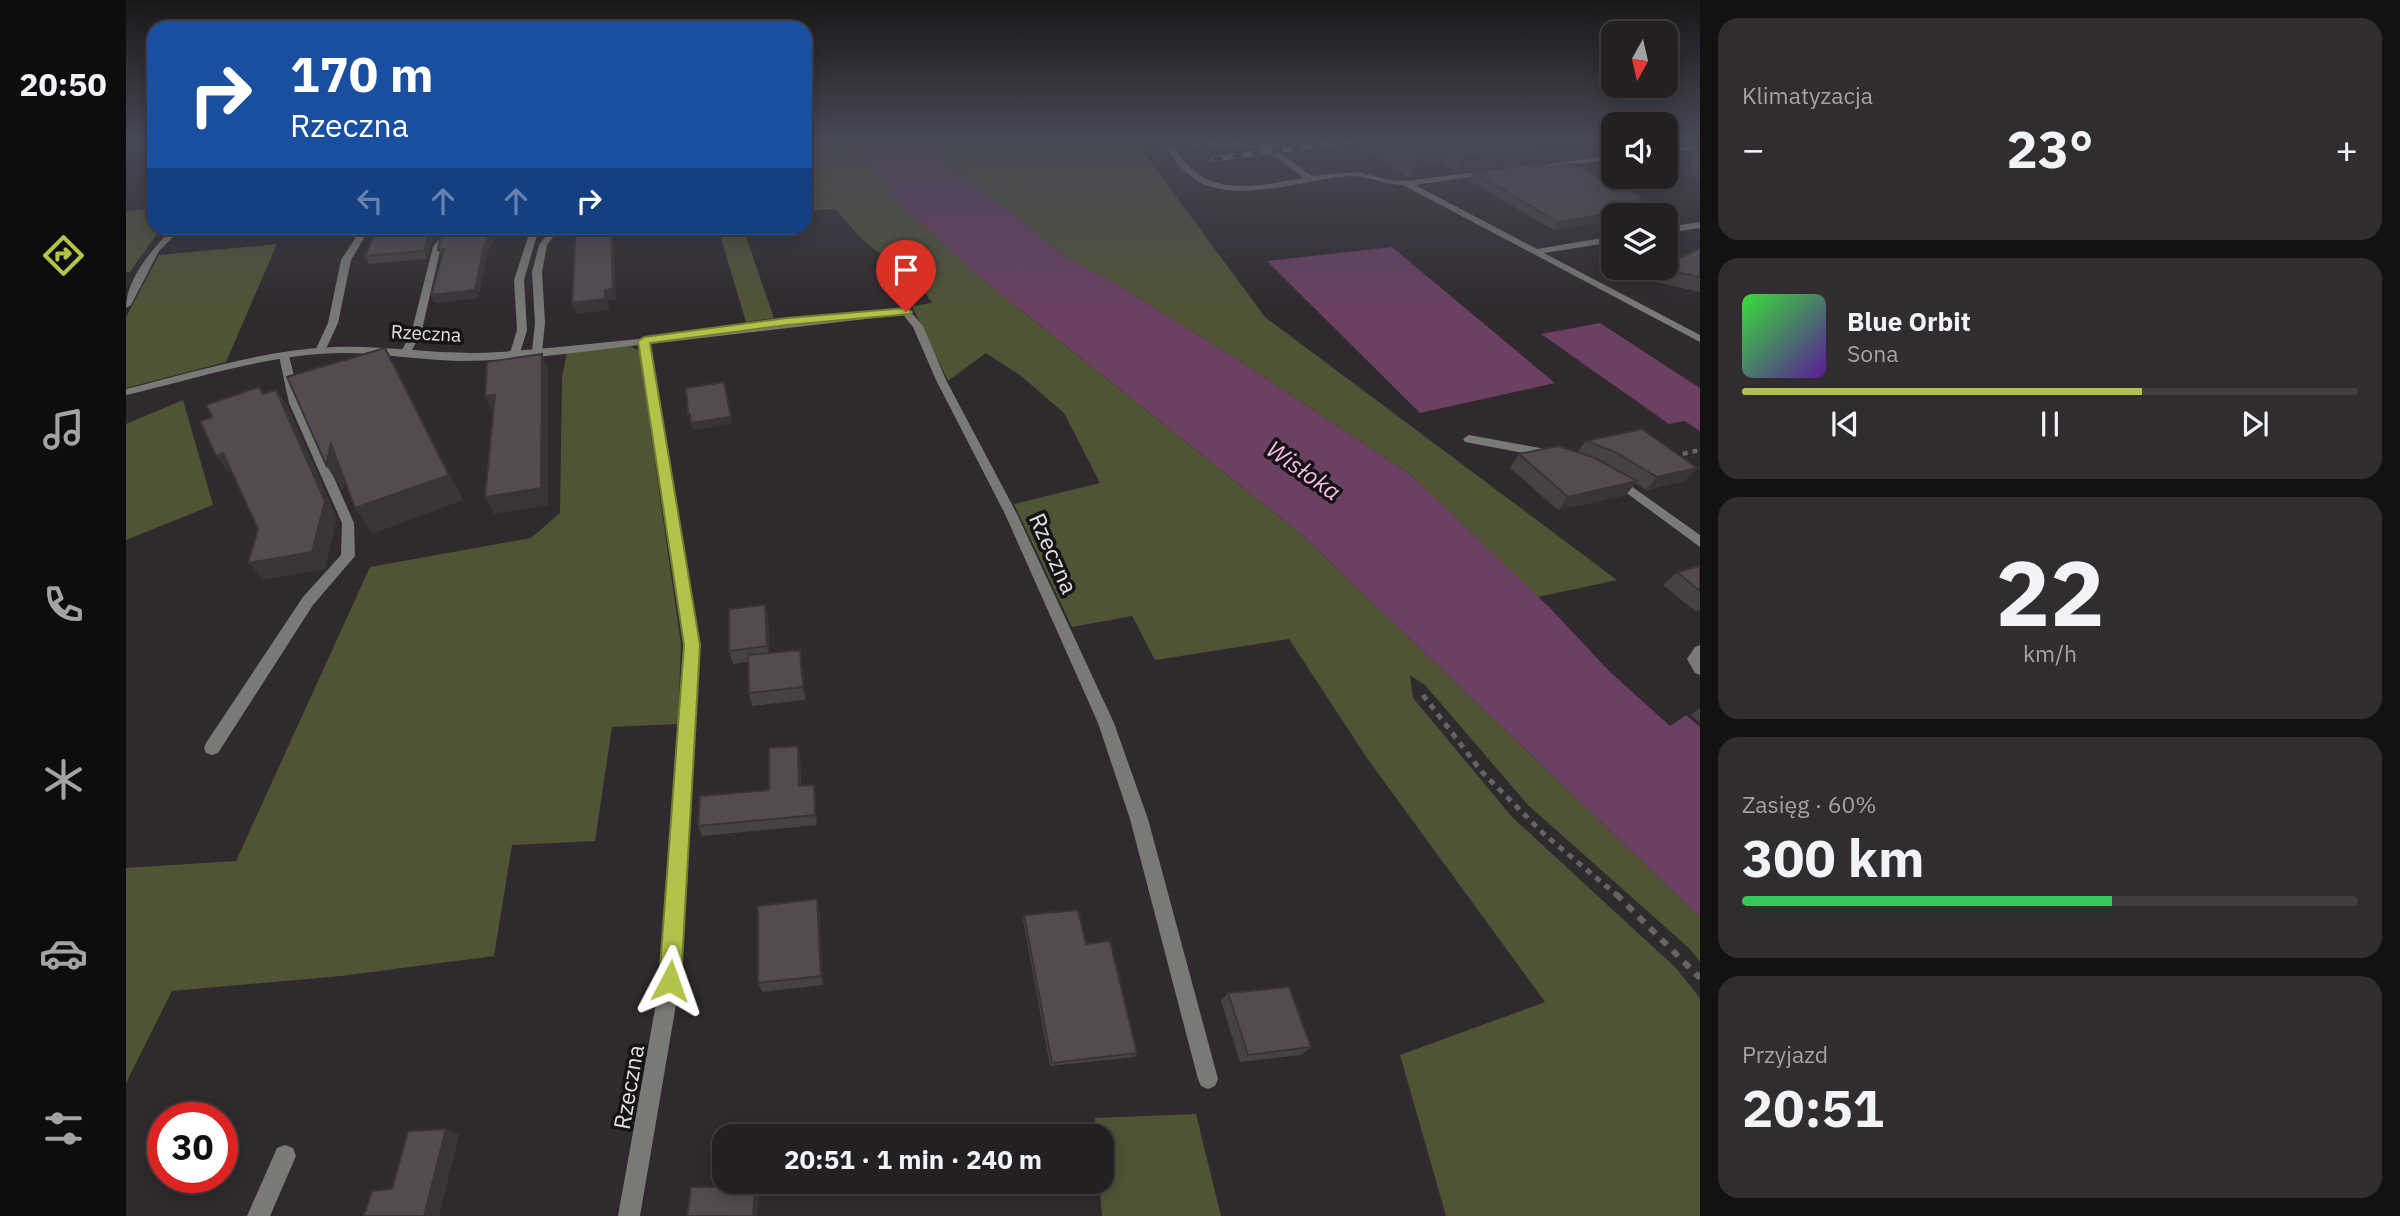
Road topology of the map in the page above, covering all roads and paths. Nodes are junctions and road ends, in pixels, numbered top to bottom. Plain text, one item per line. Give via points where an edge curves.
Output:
1 (1433, 198) edge
2 (1700, 225) edge
3 (1678, 228) edge
4 (171, 235) edge
5 (362, 235) edge
6 (446, 235) edge
7 (533, 235) edge
8 (551, 235) edge
9 (1601, 241) edge
10 (1535, 252) junction
11 (126, 305) edge
12 (1700, 339) edge
13 (644, 341) junction
14 (320, 351) junction
15 (537, 352) junction
16 (405, 353) junction
17 (515, 354) junction
18 (284, 356) junction
19 (126, 392) edge
20 (1469, 439) dead end
21 (1700, 450) edge
22 (1666, 457) edge
23 (1573, 460) edge
24 (1605, 473) edge
25 (1700, 542) edge
26 (1700, 651) edge
27 (1700, 669) edge
28 (1423, 695) dead end
29 (212, 748) dead end
30 (1700, 978) edge
31 (1208, 1079) dead end
32 (285, 1156) dead end
33 (258, 1216) edge
34 (629, 1216) edge

1 - 10 street
2 - 3 street
4 - 11 street via 155,250
5 - 14 street via 346,260 332,323
6 - 16 street via 437,247 416,334
7 - 17 street via 519,280 522,330
8 - 15 street via 543,245 537,272
9 - 10 street
10 - 12 street
13 - 15 street, Rzeczna
13 - 31 street, Rzeczna via 906,312 918,326 1011,514 1106,723 1139,819
13 - 34 street, Rzeczna via 692,645 670,981
14 - 16 street, Rzeczna
14 - 18 street, Rzeczna
15 - 17 street, Rzeczna
16 - 17 street, Rzeczna
18 - 19 street, Rzeczna
18 - 29 street via 295,404 348,523 348,556 308,601
20 - 23 street via 1533,448
21 - 22 path
24 - 25 street
26 - 27 street via 1694,659
28 - 30 path via 1482,772 1544,834 1618,895
32 - 33 street

